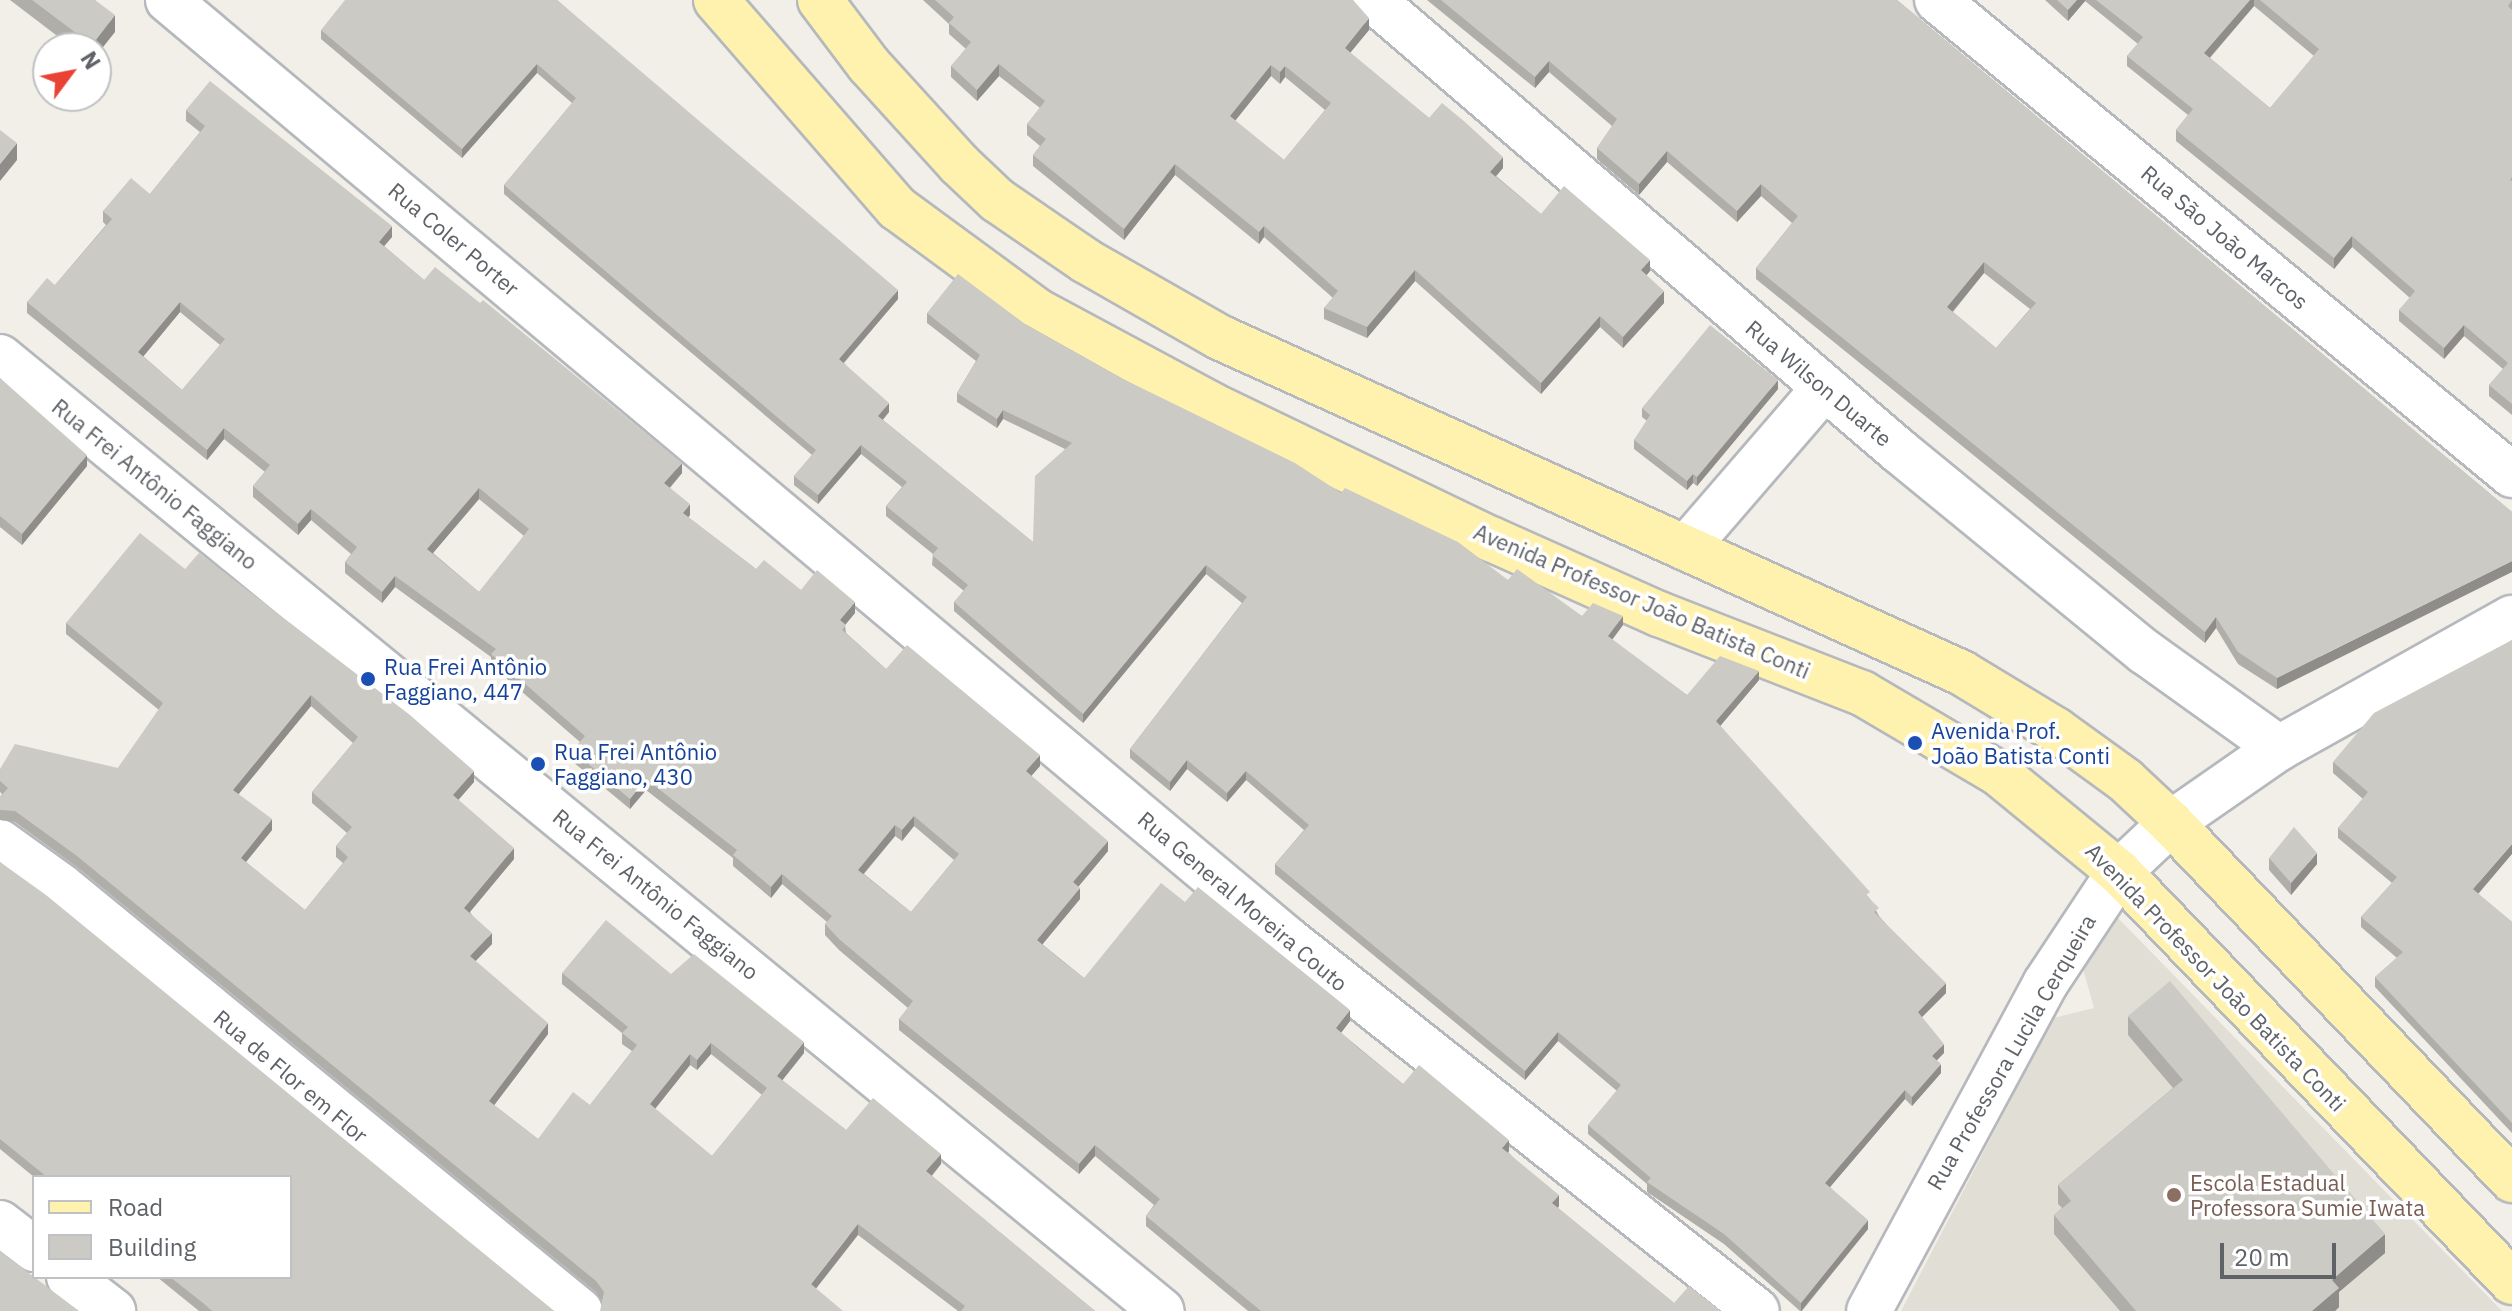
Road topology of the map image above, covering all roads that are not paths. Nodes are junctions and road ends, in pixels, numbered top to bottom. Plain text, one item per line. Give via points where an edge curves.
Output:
1 (168, 0) edge
2 (716, 0) edge
3 (820, 0) edge
4 (1373, 0) edge
5 (1937, 0) edge
6 (0, 357) edge
7 (1824, 388) junction
8 (2512, 475) edge
9 (738, 480) joint
10 (1686, 548) junction
11 (2512, 618) edge
12 (2279, 748) junction
13 (2171, 823) junction
14 (0, 842) edge
15 (2119, 872) junction
16 (2512, 1180) edge
17 (72, 1279) edge
18 (2512, 1282) edge
19 (113, 1311) edge
20 (580, 1311) edge
21 (1162, 1311) edge
22 (1757, 1311) edge
23 (1869, 1311) edge

1 - 9 street, Rua Coler Porter
2 - 15 main road, Avenida Professor João Batista Conti via 897,208 1037,311 1212,405 1491,539 1904,714 1998,773
3 - 10 main road via 869,65 959,164 997,200 1086,261 1219,337
4 - 7 street, Rua Wilson Duarte
5 - 8 street, Rua São João Marcos
6 - 21 street, Rua Frei Antônio Faggiano
7 - 10 street
7 - 12 street, Rua Wilson Duarte via 2145,652
9 - 22 street, Rua General Moreira Couto via 1287,939
10 - 13 main road via 1962,673 2067,738 2125,780
11 - 12 street, Rua Professora Lucila Cerqueira
12 - 13 street, Rua Professora Lucila Cerqueira
13 - 15 street, Rua Professora Lucila Cerqueira
13 - 16 main road
14 - 20 street, Rua de Flor em Flor via 61,886
15 - 18 main road, Avenida Professor João Batista Conti
15 - 23 street, Rua Professora Lucila Cerqueira via 2045,984
17 - 19 street

